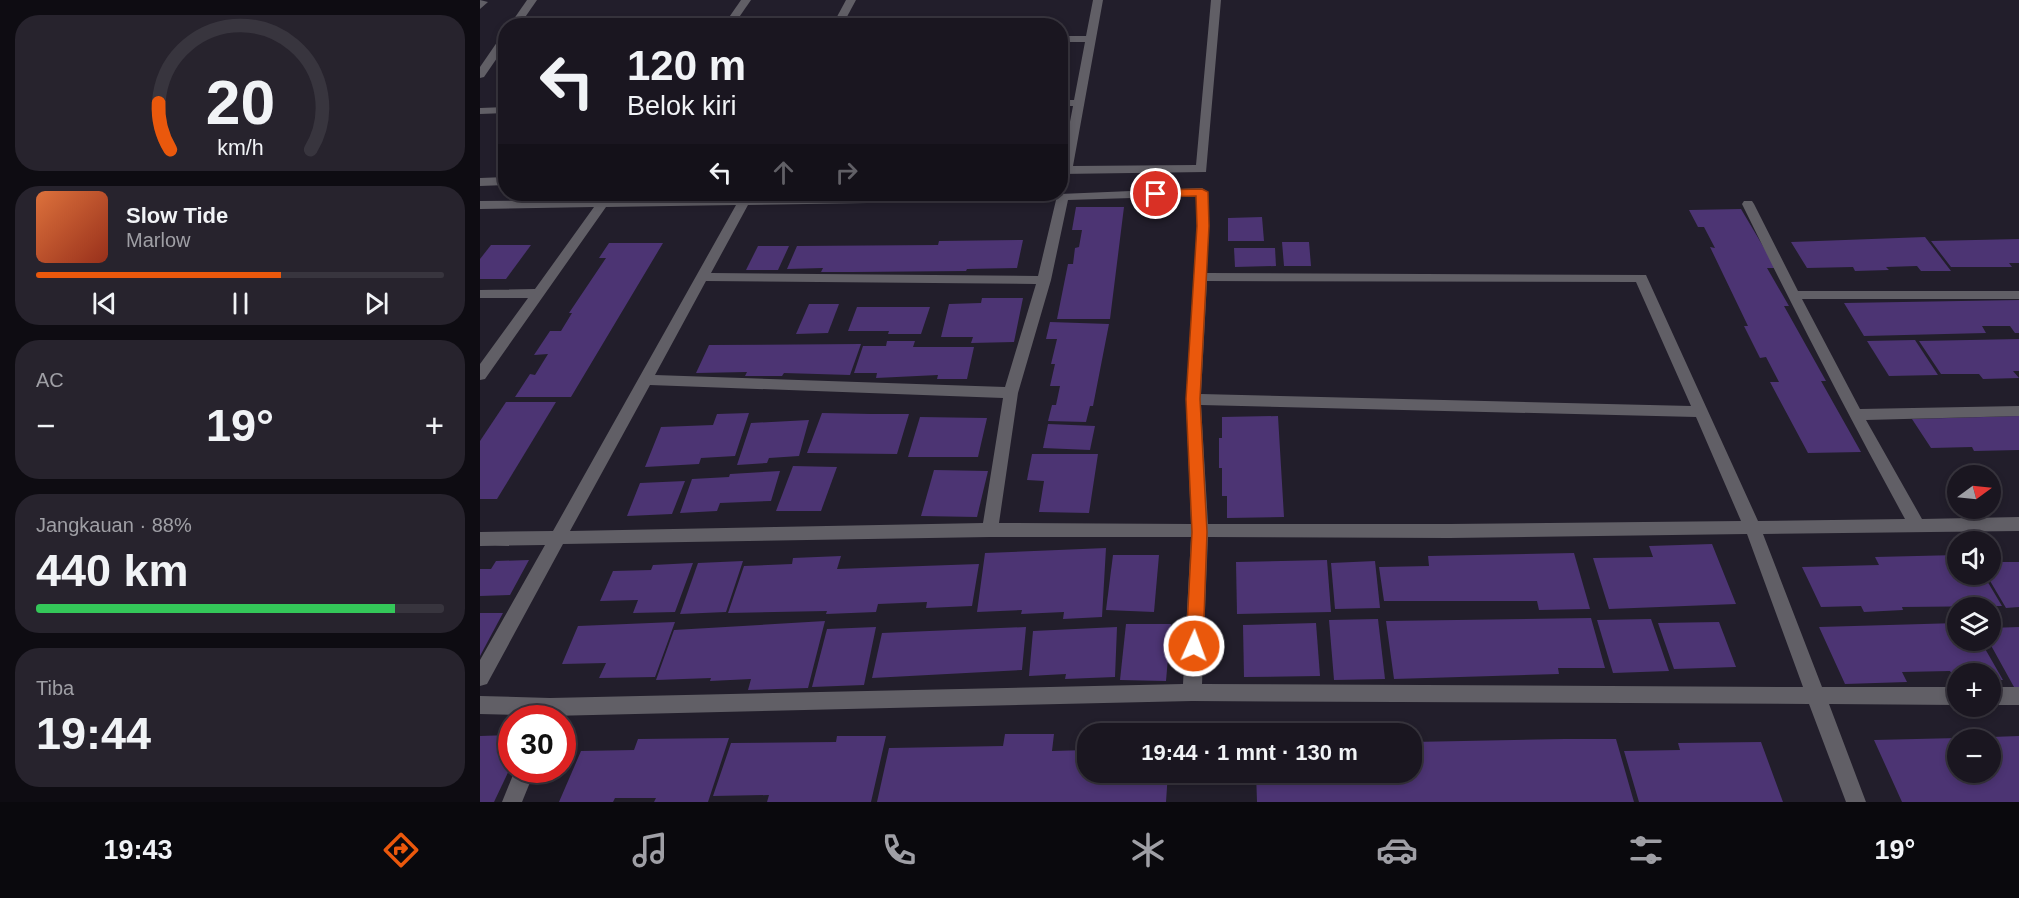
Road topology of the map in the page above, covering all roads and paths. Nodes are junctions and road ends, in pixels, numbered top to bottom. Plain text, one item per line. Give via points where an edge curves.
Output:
1 (482, 0) edge
2 (531, 0) edge
3 (746, 0) edge
4 (851, 0) edge
5 (1098, 0) edge
6 (1216, 0) edge
7 (480, 6) edge
8 (519, 18) edge
9 (734, 18) edge
10 (841, 18) edge
11 (1068, 39) edge
12 (1091, 39) junction
13 (498, 53) edge
14 (480, 75) edge
15 (1079, 102) junction
16 (1068, 103) edge
17 (498, 110) edge
18 (480, 111) edge
19 (1068, 151) edge
20 (1068, 169) edge
21 (498, 181) edge
22 (480, 182) edge
23 (1068, 196) edge
24 (744, 201) joint
25 (1062, 201) edge
26 (602, 204) junction
27 (1748, 204) dead end
28 (480, 205) edge
29 (702, 277) junction
30 (1200, 277) junction
31 (1044, 280) junction
32 (538, 293) junction
33 (480, 294) edge
34 (1793, 295) junction
35 (2019, 295) edge
36 (480, 375) edge
37 (645, 380) junction
38 (1011, 393) junction
39 (1193, 399) junction
40 (2019, 411) edge
41 (1701, 412) junction
42 (1855, 415) junction
43 (2019, 524) edge
44 (1918, 526) junction
45 (1753, 529) junction
46 (990, 530) junction
47 (1200, 532) junction
48 (557, 538) junction
49 (480, 539) edge
50 (480, 678) edge
51 (1192, 692) junction
52 (1814, 695) junction
53 (1947, 696) edge
54 (2001, 696) edge
55 (2019, 696) edge
56 (480, 705) edge
57 (498, 707) edge
58 (576, 712) edge
59 (520, 783) edge
60 (512, 802) edge
61 (1856, 802) edge

1 - 7 street
2 - 8 street
3 - 9 street
4 - 10 street
5 - 12 street
6 - 20 street via 1202,169
11 - 12 street
12 - 15 street
13 - 14 street
15 - 16 street
15 - 19 street
17 - 18 street
21 - 22 street
23 - 30 street via 1202,192
24 - 26 street
24 - 29 street
25 - 31 street
26 - 28 street
26 - 32 street
27 - 34 street
29 - 31 street
29 - 37 street
30 - 39 street
30 - 41 street via 1641,278
31 - 38 street
32 - 33 street
32 - 36 street
34 - 35 street
34 - 42 street
37 - 38 street
37 - 48 street
38 - 46 street
39 - 41 street
39 - 47 street
40 - 42 street
41 - 45 street
42 - 44 street
43 - 44 street
44 - 45 street
45 - 47 street
45 - 52 street
46 - 47 street
46 - 48 street
47 - 51 street
48 - 49 street
48 - 50 street
51 - 52 street
51 - 58 street
52 - 53 street
52 - 61 street
54 - 55 street
56 - 57 street
59 - 60 street

